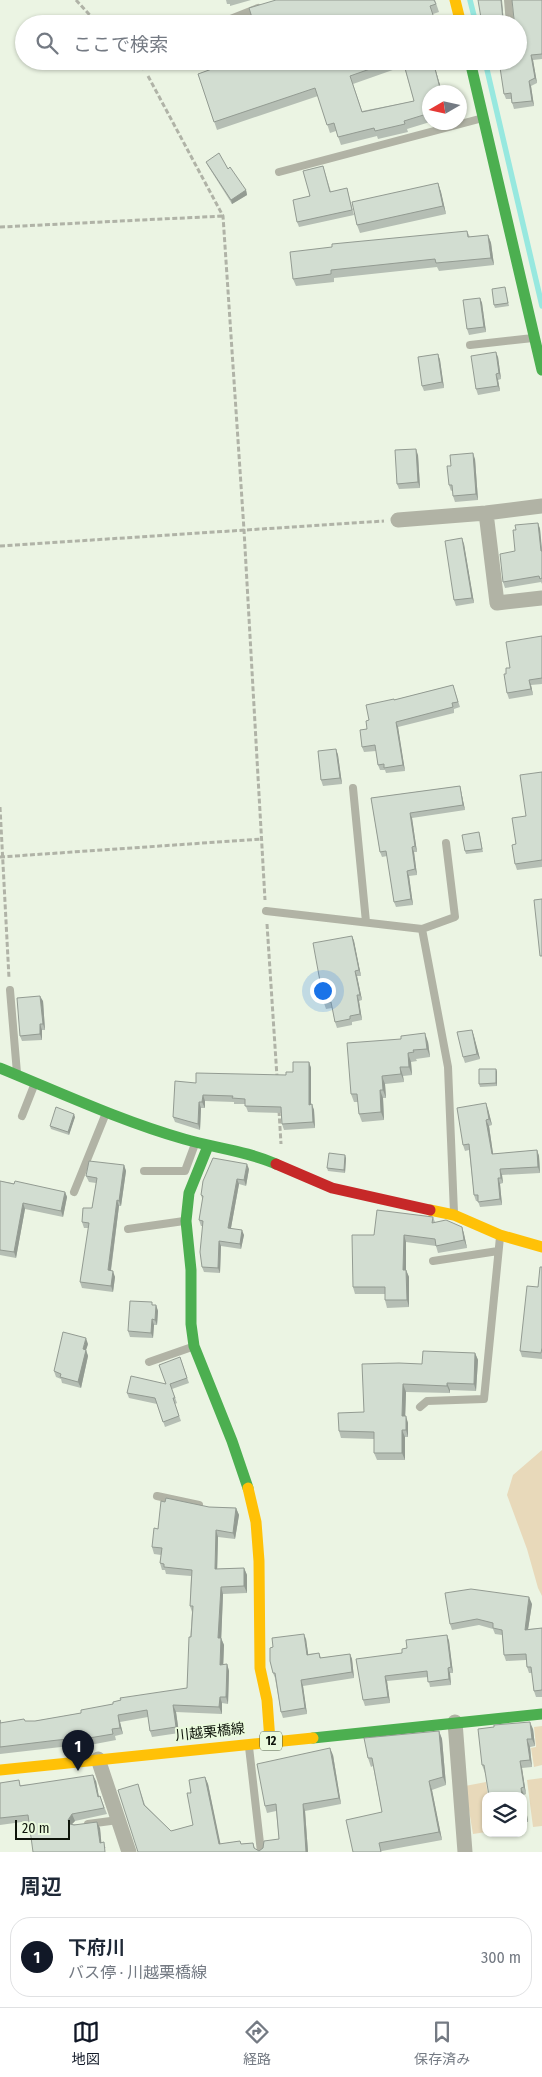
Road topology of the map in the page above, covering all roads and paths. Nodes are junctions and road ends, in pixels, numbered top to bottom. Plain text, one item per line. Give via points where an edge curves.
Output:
1 (76, 0) edge
2 (455, 0) edge
3 (508, 0) edge
4 (270, 3) edge
5 (90, 15) edge
6 (240, 15) edge
7 (459, 15) edge
8 (509, 15) edge
9 (149, 70) edge
10 (472, 70) edge
11 (484, 118) junction
12 (279, 172) dead end
13 (223, 216) junction
14 (0, 227) edge
15 (535, 338) junction
16 (470, 345) dead end
17 (542, 370) edge
18 (542, 506) edge
19 (486, 513) junction
20 (398, 520) joint
21 (244, 530) junction
22 (0, 546) edge
23 (542, 598) edge
24 (353, 788) dead end
25 (0, 806) edge
26 (262, 839) junction
27 (446, 843) dead end
28 (1, 857) edge
29 (266, 910) junction
30 (366, 922) junction
31 (422, 929) junction
32 (10, 990) joint
33 (0, 1068) edge
34 (17, 1075) junction
35 (36, 1083) junction
36 (277, 1087) edge
37 (278, 1106) edge
38 (106, 1111) junction
39 (22, 1116) dead end
40 (195, 1142) junction
41 (208, 1146) junction
42 (282, 1165) junction
43 (144, 1171) dead end
44 (74, 1192) dead end
45 (454, 1215) junction
46 (186, 1221) junction
47 (128, 1230) dead end
48 (500, 1235) junction
49 (542, 1247) edge
50 (498, 1251) junction
51 (433, 1261) dead end
52 (194, 1346) junction
53 (149, 1362) dead end
54 (420, 1407) dead end
55 (157, 1496) dead end
56 (212, 1508) edge
57 (542, 1714) edge
58 (455, 1722) junction
59 (270, 1741) junction
60 (249, 1743) junction
61 (98, 1759) junction
62 (0, 1770) edge
63 (118, 1820) junction
64 (76, 1826) edge
65 (129, 1852) edge
66 (261, 1852) edge
67 (465, 1852) edge

1 - 5 path
2 - 7 street
3 - 8 lane
4 - 6 lane
9 - 13 path
10 - 11 street
11 - 12 lane
11 - 15 street
13 - 14 path
13 - 21 path
15 - 16 lane
15 - 17 street
18 - 19 street
19 - 20 street
19 - 23 street via 497,603
20 - 21 path
21 - 22 path
21 - 26 path
24 - 30 lane
25 - 28 path
26 - 28 path
26 - 29 path
27 - 31 lane via 454,917
28 - 32 path
29 - 30 lane
29 - 36 path
30 - 31 lane
31 - 45 lane via 448,1067
32 - 34 lane
33 - 34 street
34 - 35 street
35 - 38 street
35 - 39 lane
37 - 42 path
38 - 40 street
38 - 44 lane
40 - 41 street
40 - 43 lane via 185,1171
41 - 42 street
41 - 46 street via 189,1193
42 - 45 street via 332,1188
45 - 48 street
46 - 47 lane
46 - 52 street
48 - 49 street
48 - 50 lane
50 - 51 lane
50 - 54 lane via 484,1399 428,1401
52 - 53 lane
52 - 59 street via 248,1487 259,1561 260,1668 267,1700
55 - 56 lane
57 - 58 street, 川越栗橋線 / 12
58 - 59 street, 川越栗橋線 / 12
58 - 67 street
59 - 60 street, 川越栗橋線 / 12
60 - 61 street, 川越栗橋線 / 12
60 - 66 lane
61 - 62 street, 川越栗橋線 / 12
61 - 63 street
63 - 64 lane
63 - 65 street

